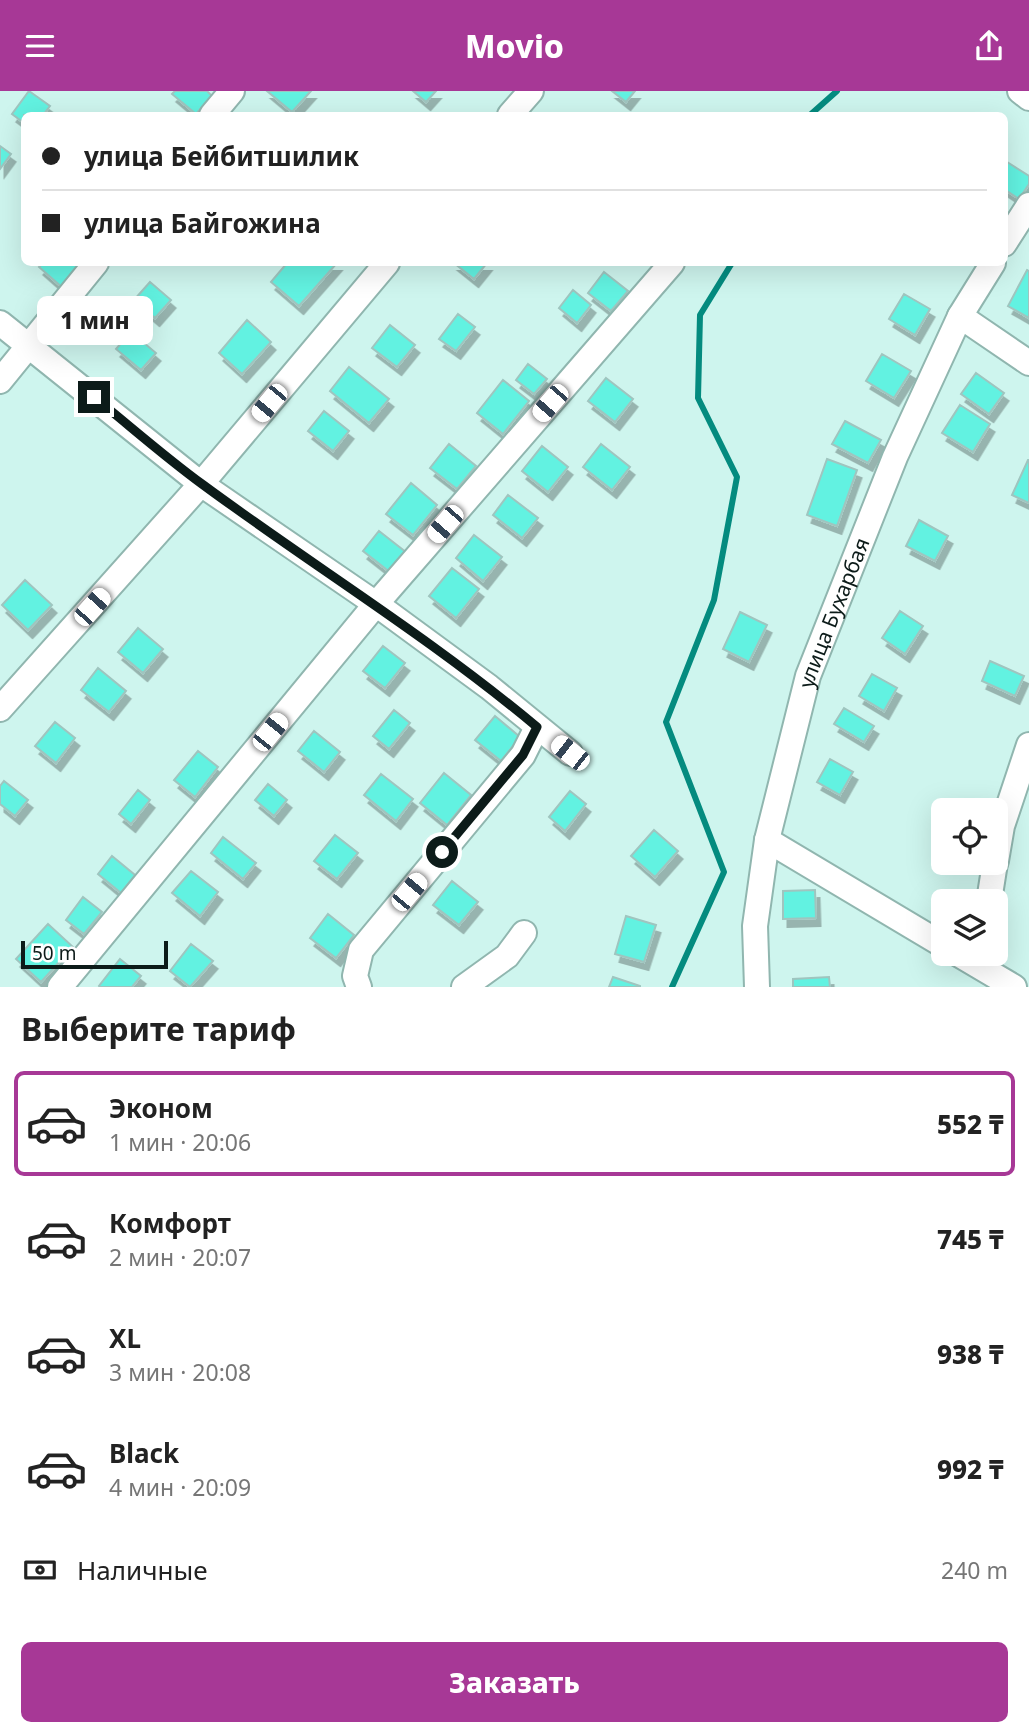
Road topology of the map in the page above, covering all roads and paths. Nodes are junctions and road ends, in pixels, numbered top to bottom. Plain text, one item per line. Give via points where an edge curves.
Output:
1 (232, 91) edge
2 (530, 91) edge
3 (1020, 91) edge
4 (1029, 98) edge
5 (214, 112) edge
6 (512, 112) edge
7 (1029, 205) edge
8 (1008, 238) edge
9 (94, 266) edge
10 (384, 266) edge
11 (669, 266) edge
12 (991, 266) edge
13 (960, 316) junction
14 (0, 323) edge
15 (30, 346) junction
16 (1029, 363) edge
17 (0, 381) edge
18 (201, 484) junction
19 (376, 604) junction
20 (0, 709) edge
21 (537, 727) junction
22 (1029, 745) edge
23 (570, 753) dead end
24 (1008, 808) edge
25 (767, 841) junction
26 (524, 933) dead end
27 (931, 938) edge
28 (975, 966) edge
29 (60, 987) edge
30 (359, 987) edge
31 (464, 987) edge
32 (757, 987) edge
33 (1014, 987) edge

1 - 5 street
2 - 6 street
3 - 4 street
7 - 8 street
9 - 15 street
10 - 18 street
11 - 19 street
12 - 13 street, улица Бухарбая
13 - 16 street
13 - 25 street, улица Бухарбая via 895,457 808,676
14 - 15 street
15 - 17 street
15 - 18 street
18 - 19 street
18 - 20 street
19 - 21 street
19 - 29 street
21 - 23 street
21 - 30 street via 523,755 360,950 355,976
22 - 24 street
25 - 27 street
25 - 32 street, улица Бухарбая via 755,926
26 - 31 street via 516,960
28 - 33 street

